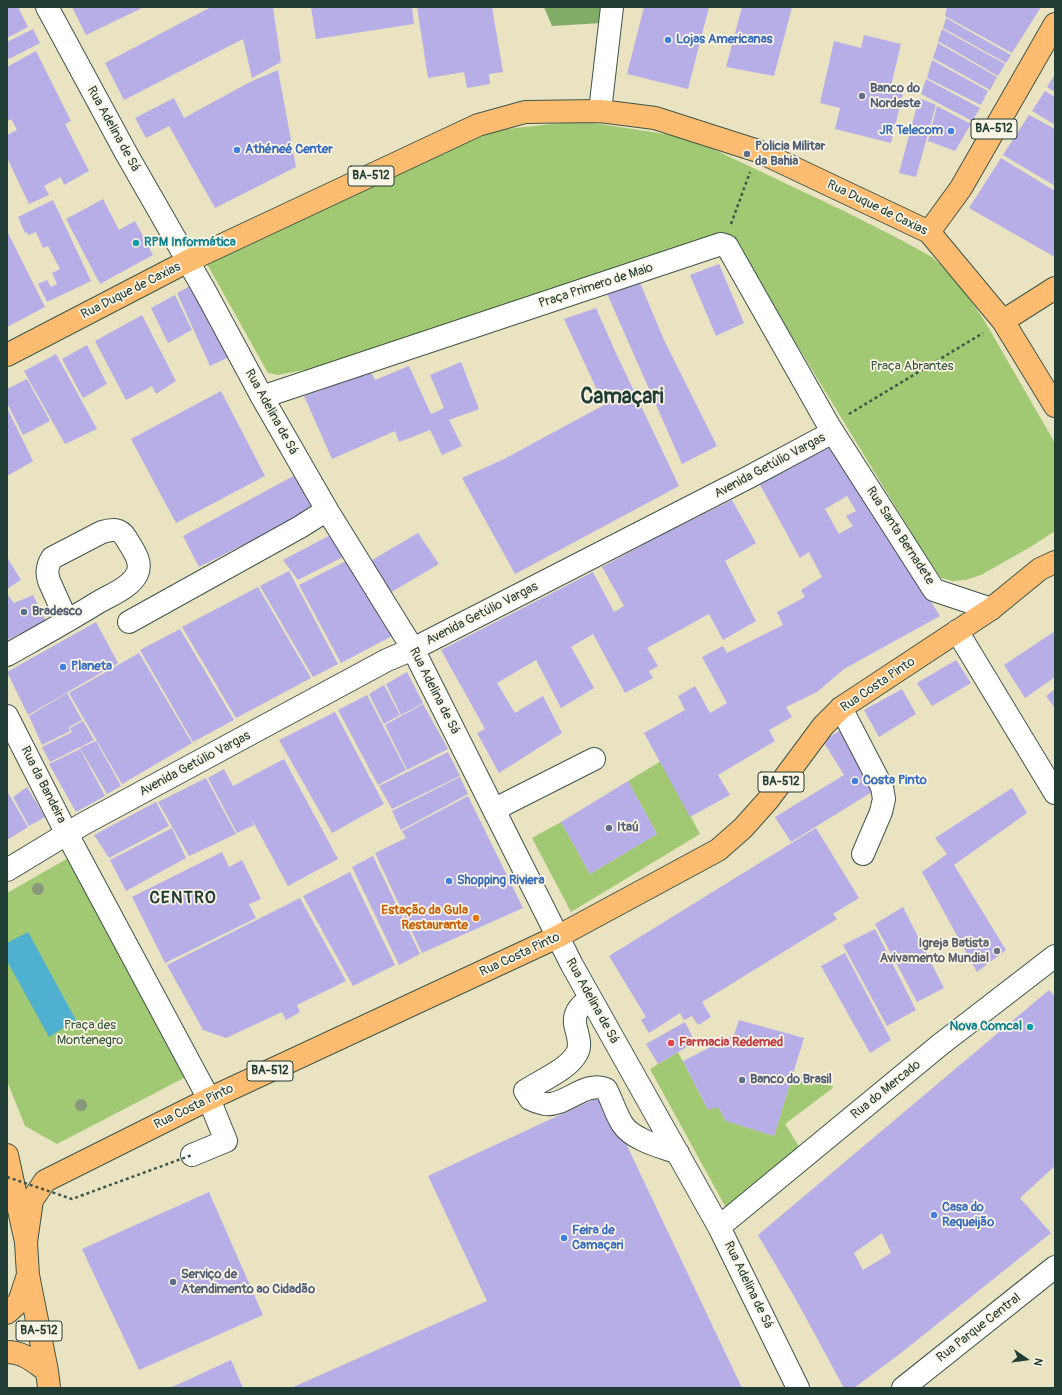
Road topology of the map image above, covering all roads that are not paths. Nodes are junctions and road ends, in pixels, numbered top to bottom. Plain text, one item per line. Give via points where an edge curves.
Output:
1 (47, 7) edge
2 (612, 7) edge
3 (1055, 24) edge
4 (600, 110) junction
5 (929, 232) junction
6 (188, 261) junction
7 (1055, 288) edge
8 (1003, 321) junction
9 (7, 355) edge
10 (262, 397) junction
11 (1055, 406) edge
12 (831, 429) junction
13 (327, 510) junction
14 (1055, 562) edge
15 (991, 609) junction
16 (67, 621) junction
17 (129, 622) dead end
18 (958, 631) junction
19 (413, 649) junction
20 (7, 655) edge
21 (841, 708) junction
22 (7, 716) edge
23 (594, 759) dead end
24 (1055, 793) edge
25 (495, 812) junction
26 (68, 834) junction
27 (863, 854) dead end
28 (7, 870) edge
29 (557, 937) junction
30 (1055, 956) edge
31 (590, 998) junction
32 (209, 1099) junction
33 (678, 1153) junction
34 (7, 1155) edge
35 (192, 1155) road end
36 (719, 1226) junction
37 (26, 1242) junction
38 (1055, 1267) edge
39 (28, 1275) junction
40 (7, 1313) edge
41 (7, 1352) edge
42 (48, 1380) edge
43 (798, 1388) edge
44 (903, 1388) edge

1 - 6 street, Rua Adelina de Sá via 126,154
2 - 4 street
3 - 5 main road, BA-512 via 961,188
4 - 5 main road, Rua Duque de Caxias / BA-512 via 655,118 758,151
4 - 6 main road, Rua Duque de Caxias / BA-512 via 525,112 478,125
5 - 8 main road, Rua Duque de Caxias / BA-512
6 - 9 main road, Rua Duque de Caxias / BA-512
6 - 10 street, Rua Adelina de Sá
7 - 8 main road
8 - 11 main road, Rua Duque de Caxias / BA-512
10 - 12 street, Praça Primero de Maio via 724,244
10 - 13 street, Rua Adelina de Sá
12 - 15 street, Rua Santa Bernadete via 934,590
12 - 19 street, Avenida Getúlio Vargas via 736,484
13 - 17 street
13 - 19 street, Rua Adelina de Sá
14 - 15 main road, BA-512 via 1040,569
15 - 18 main road, Rua Costa Pinto / BA-512
16 - 16 street via 47,574 52,558 110,530 124,534 138,560 137,575 128,584
16 - 20 street
18 - 21 main road, Rua Costa Pinto / BA-512
18 - 24 street
19 - 25 street, Rua Adelina de Sá
19 - 26 street, Avenida Getúlio Vargas via 387,660
21 - 27 street via 882,787 884,799
21 - 29 main road, Rua Costa Pinto / BA-512 via 823,726 768,800 743,828 718,850
22 - 26 street, Rua da Bandeira
23 - 25 street via 505,804
25 - 29 street, Rua Adelina de Sá
26 - 28 street, Avenida Getúlio Vargas
26 - 32 street, Rua da Bandeira
29 - 31 street, Rua Adelina de Sá
29 - 32 main road, Rua Costa Pinto / BA-512
30 - 36 street, Rua do Mercado via 941,1044
31 - 33 street, Rua Adelina de Sá
31 - 33 street via 575,1015 578,1052 566,1065 527,1095 544,1104 553,1104 590,1088 602,1087 606,1089 623,1126 631,1133
32 - 35 street, Rua da Bandeira via 226,1141
32 - 37 main road, Rua Costa Pinto / BA-512 via 45,1180 32,1200
33 - 36 street, Rua Adelina de Sá
34 - 37 main road
36 - 43 street, Rua Adelina de Sá
37 - 39 main road, BA-512
38 - 44 street, Rua Parque Central
39 - 40 main road via 20,1302
39 - 42 main road, BA-512
41 - 42 main road via 23,1354

